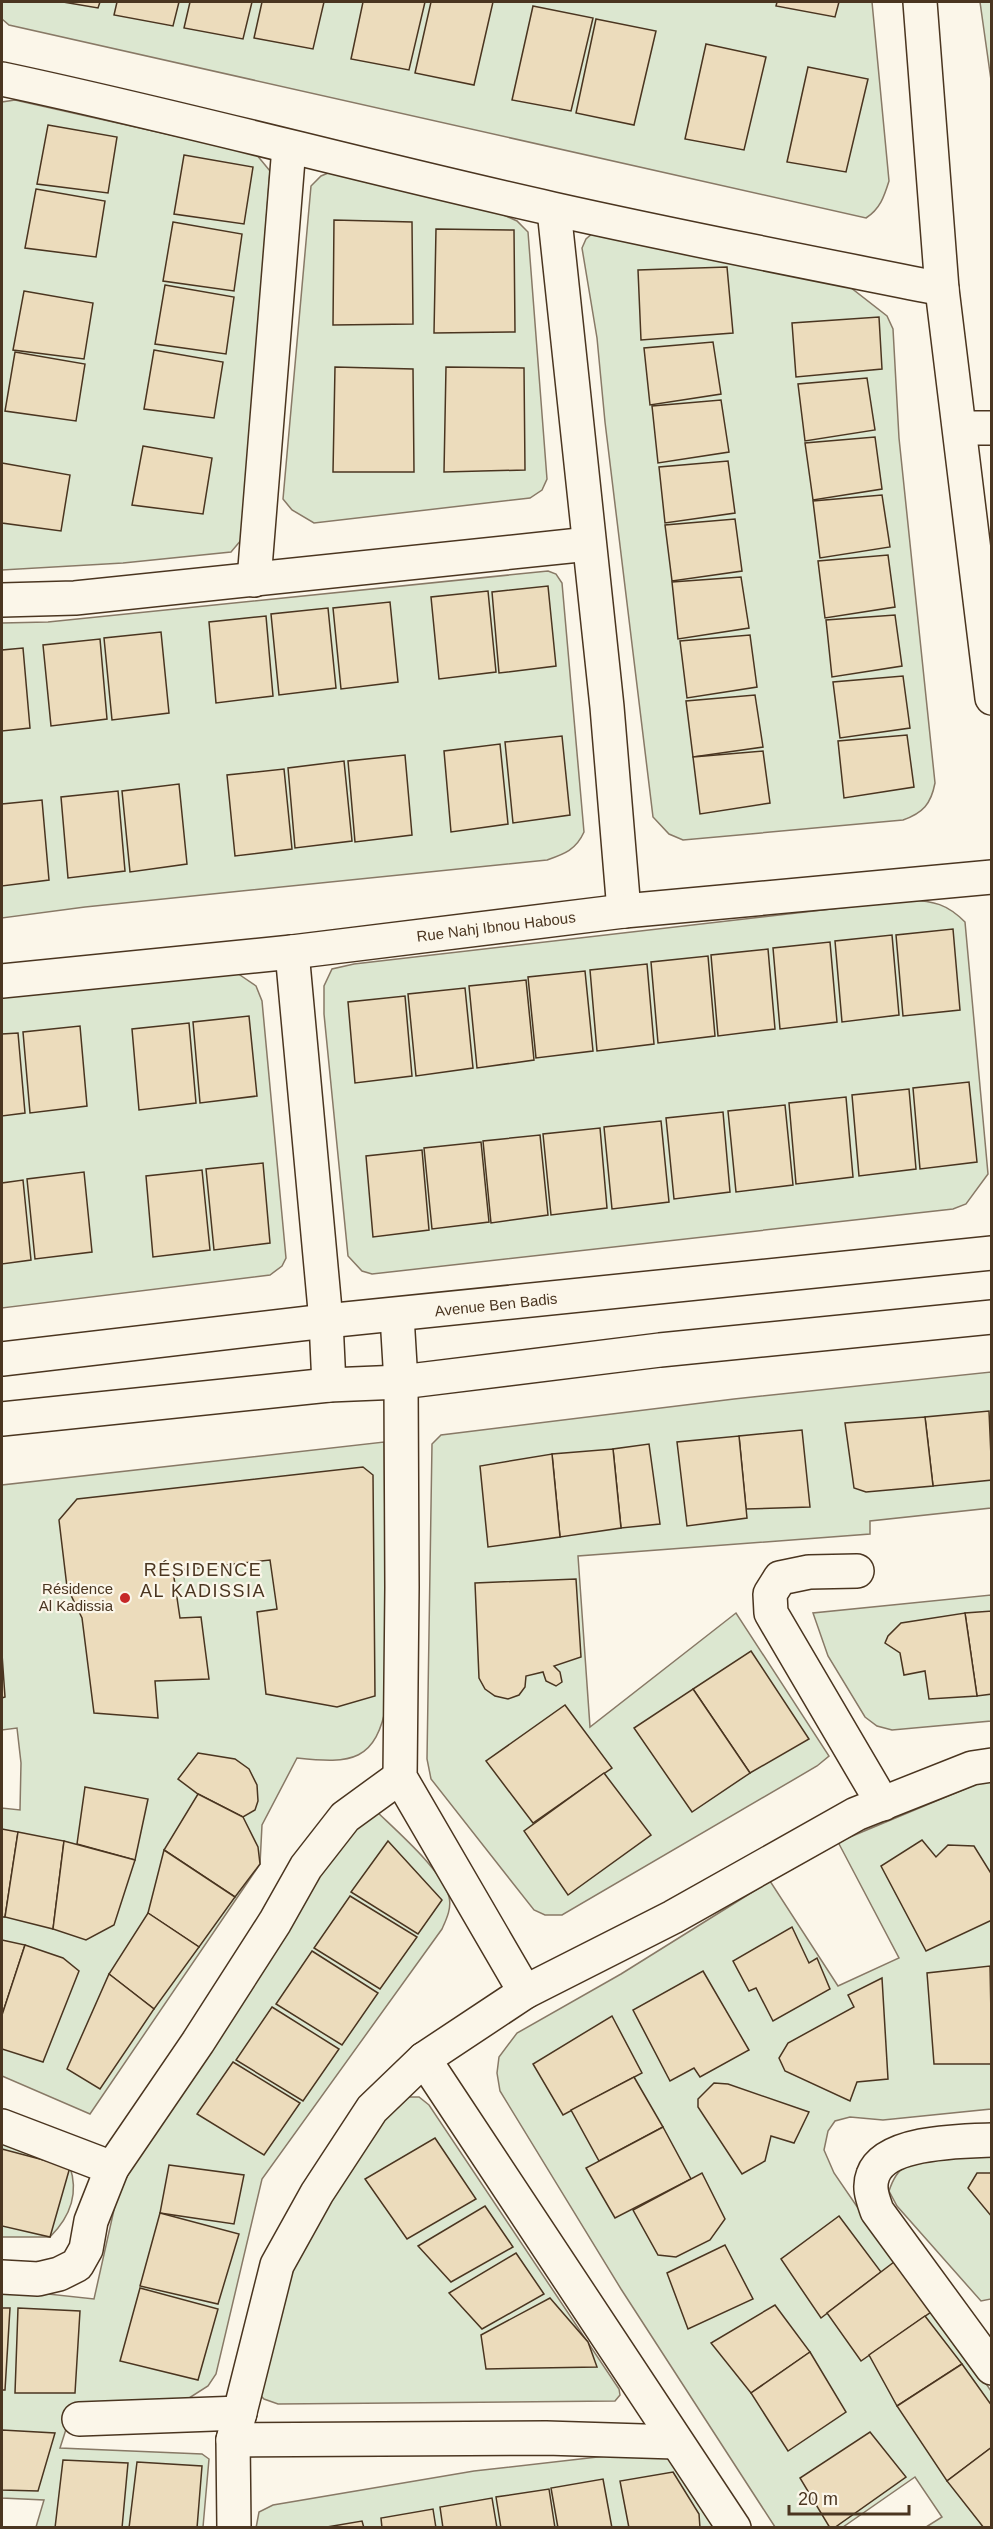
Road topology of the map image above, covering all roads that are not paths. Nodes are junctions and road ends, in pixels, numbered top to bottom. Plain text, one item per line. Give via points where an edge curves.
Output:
1 (920, 2) edge
2 (2, 79) edge
3 (289, 147) junction
4 (554, 210) junction
5 (942, 290) junction
6 (976, 428) edge
7 (589, 544) junction
8 (254, 580) junction
9 (2, 600) edge
10 (992, 698) edge
11 (992, 877) edge
12 (624, 911) junction
13 (292, 952) junction
14 (2, 981) edge
15 (992, 1253) edge
16 (397, 1316) junction
17 (992, 1317) edge
18 (326, 1321) junction
19 (2, 1359) edge
20 (401, 1382) junction
21 (329, 1385) junction
22 (2, 1419) edge
23 (857, 1571) dead end
24 (992, 1765) edge
25 (400, 1778) junction
26 (882, 1804) junction
27 (525, 1992) junction
28 (424, 2060) junction
29 (2, 2126) edge
30 (992, 2140) edge
31 (112, 2168) junction
32 (2, 2277) edge
33 (992, 2368) edge
34 (79, 2419) dead end
35 (236, 2427) junction
36 (675, 2442) junction
37 (234, 2528) edge
38 (734, 2528) edge

1 - 5 street
2 - 3 street via 148,110
3 - 4 street
3 - 8 street
4 - 5 street
4 - 7 street
5 - 6 street
6 - 10 street
7 - 8 street
7 - 12 street
8 - 9 street via 75,598
11 - 12 street, Rue Nahj Ibnou Habous
12 - 13 street, Rue Nahj Ibnou Habous
13 - 14 street, Rue Nahj Ibnou Habous
13 - 18 street
15 - 16 street, Avenue Ben Badis
16 - 18 street, Avenue Ben Badis
16 - 20 street
17 - 20 street via 660,1350
18 - 19 street, Avenue Ben Badis
18 - 21 street
20 - 21 street
20 - 25 street
21 - 22 street
23 - 26 street via 808,1572 780,1578 770,1594 771,1613
24 - 26 street via 972,1768
25 - 27 street
25 - 31 street via 345,1817 306,1867 275,1922
26 - 27 street via 856,1814 673,1917
27 - 28 street
28 - 35 street via 372,2109 317,2193 277,2265
28 - 36 street
29 - 31 street
30 - 33 street via 933,2144 899,2152 879,2164 870,2191 877,2211
31 - 32 street via 91,2221 86,2249 77,2265 38,2279
34 - 35 street
35 - 36 street
35 - 37 street
36 - 38 street

